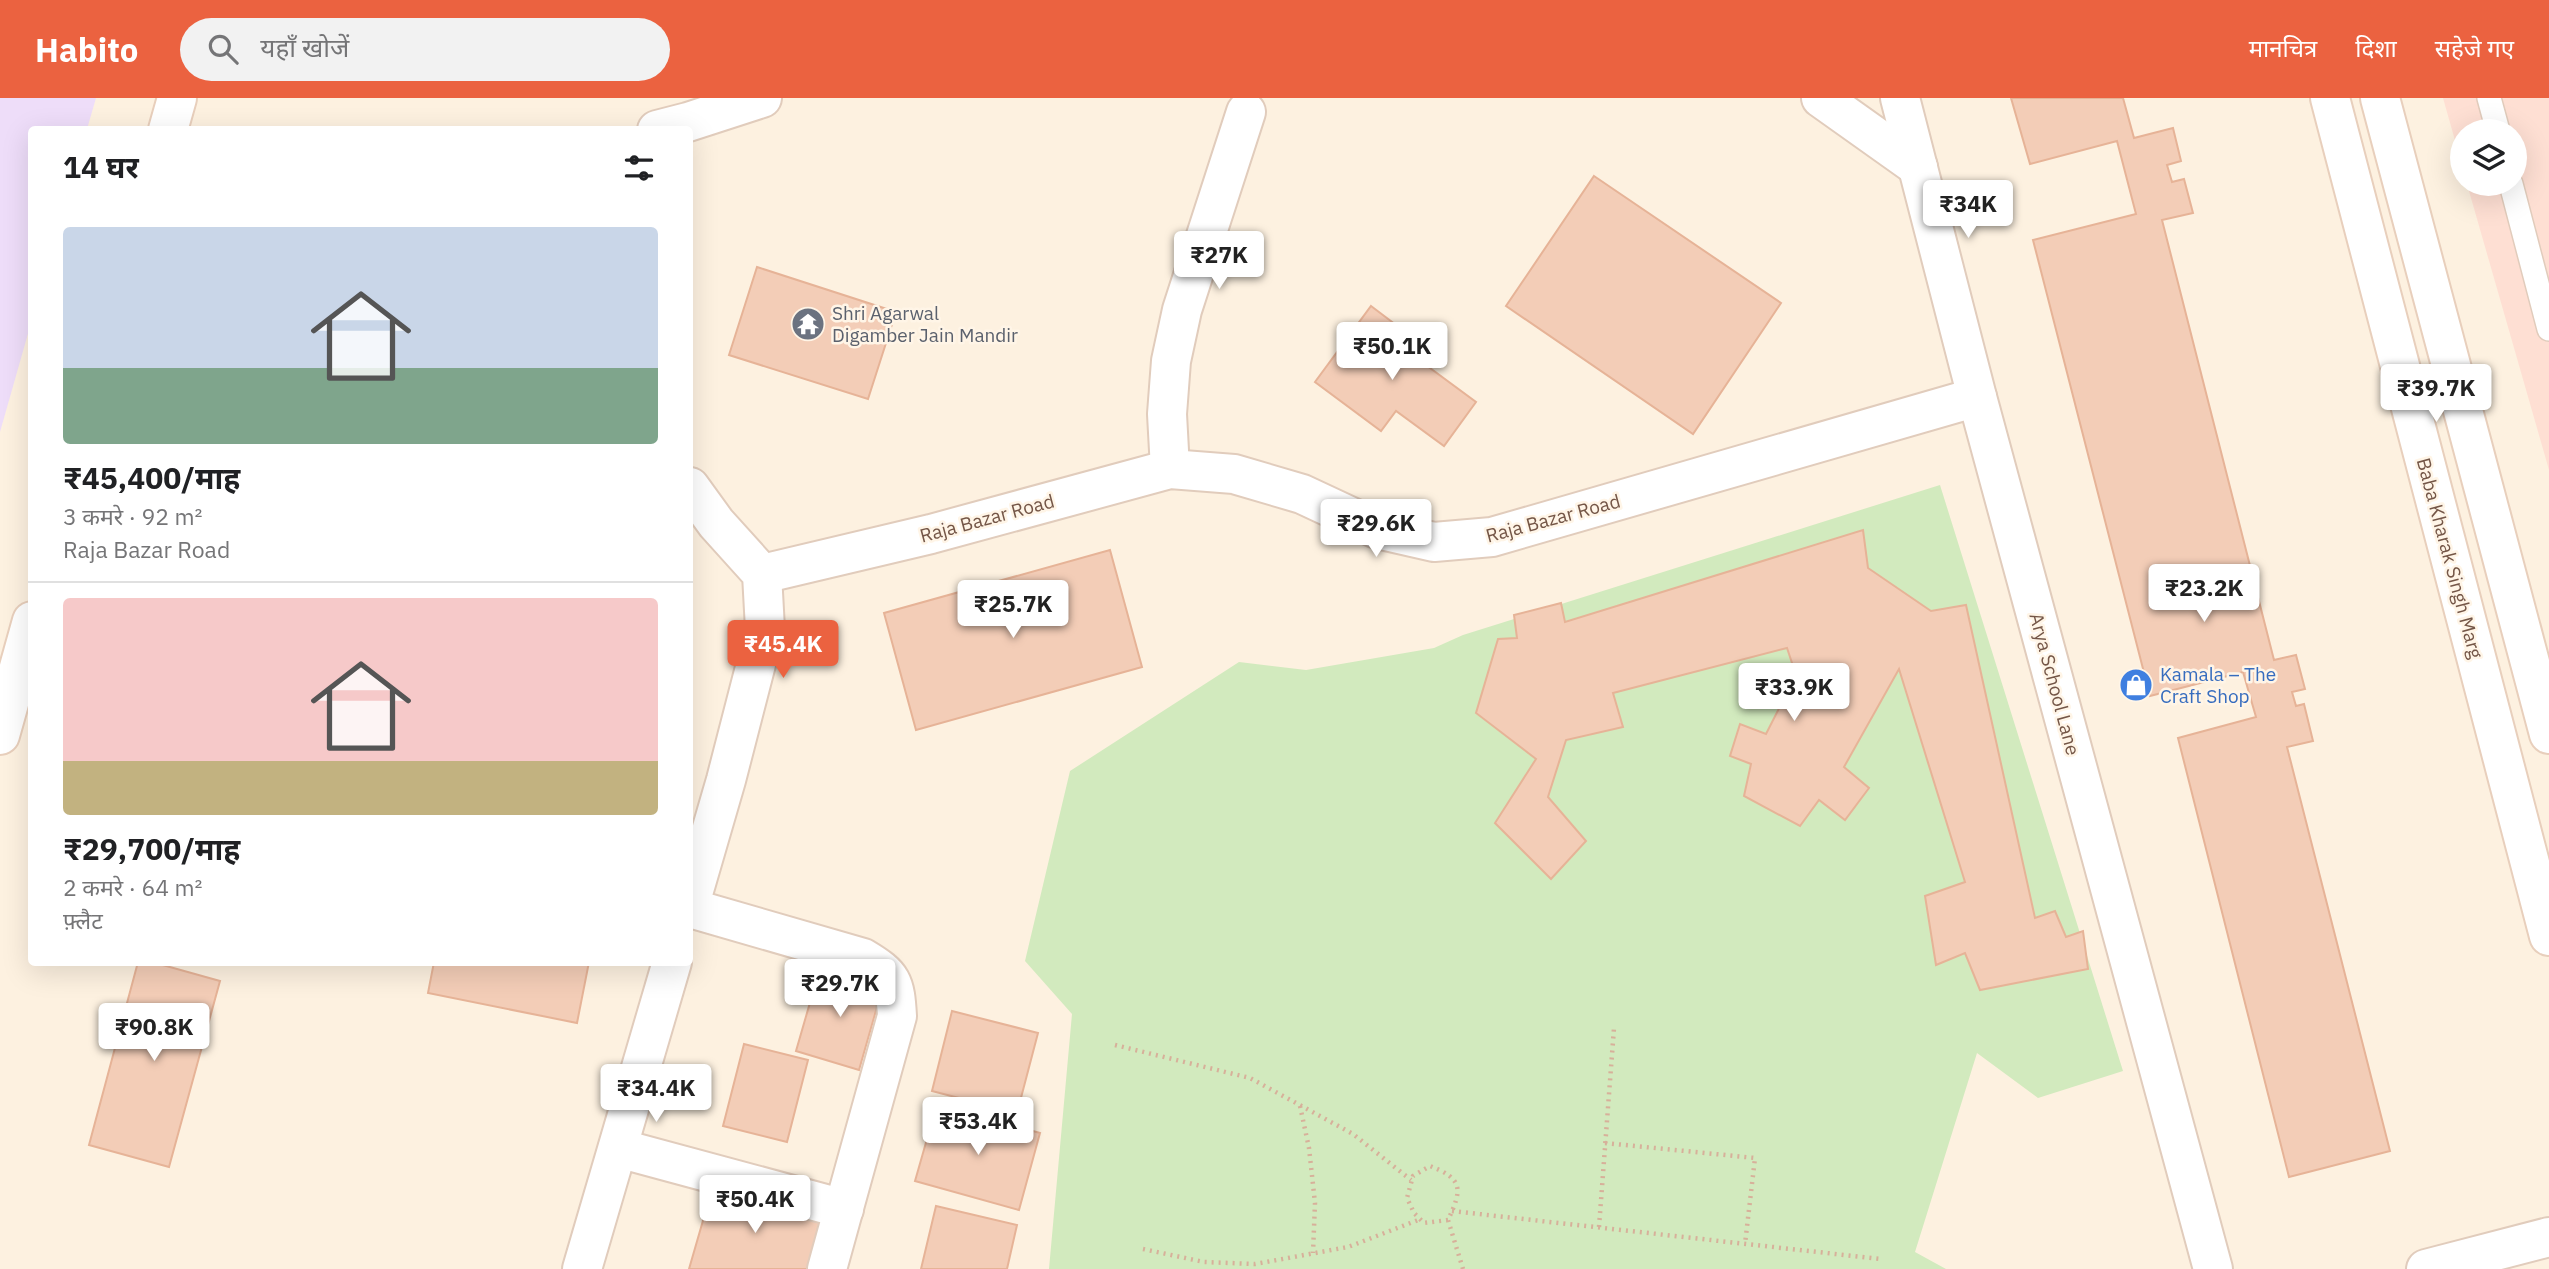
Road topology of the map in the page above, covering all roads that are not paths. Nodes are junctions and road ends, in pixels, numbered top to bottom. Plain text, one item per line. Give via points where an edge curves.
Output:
1 (762, 98) edge
2 (1821, 98) edge
3 (1900, 98) edge
4 (2330, 98) edge
5 (2380, 98) edge
6 (2489, 98) edge
7 (1246, 112) dead end
8 (2495, 119) edge
9 (672, 126) edge
10 (1918, 167) junction
11 (2514, 196) edge
12 (2549, 329) edge
13 (1977, 397) junction
14 (1170, 470) junction
15 (693, 491) edge
16 (762, 574) junction
17 (28, 635) edge
18 (2540, 665) edge
19 (2549, 734) edge
20 (0, 735) edge
21 (693, 896) edge
22 (693, 907) edge
23 (2549, 936) edge
24 (671, 966) edge
25 (618, 1148) junction
26 (844, 1209) junction
27 (2531, 1250) edge
28 (582, 1269) edge
29 (827, 1269) edge
30 (2213, 1269) edge
31 (2426, 1269) edge

1 - 9 street
2 - 10 street
3 - 10 street, Arya School Lane
4 - 23 street, Baba Kharak Singh Marg
5 - 18 street
6 - 8 lane
7 - 14 street via 1182,310 1171,360 1167,414
10 - 13 street, Arya School Lane
11 - 12 lane
13 - 14 street, Raja Bazar Road via 1492,537 1434,542 1377,529 1302,494 1234,474
13 - 30 street, Arya School Lane
14 - 16 street, Raja Bazar Road
15 - 16 street
16 - 21 street via 765,629
17 - 20 street
18 - 19 street
22 - 26 street via 863,958 885,971 895,990 897,1016
24 - 25 street
25 - 26 street
25 - 28 street
26 - 29 street
27 - 31 street

